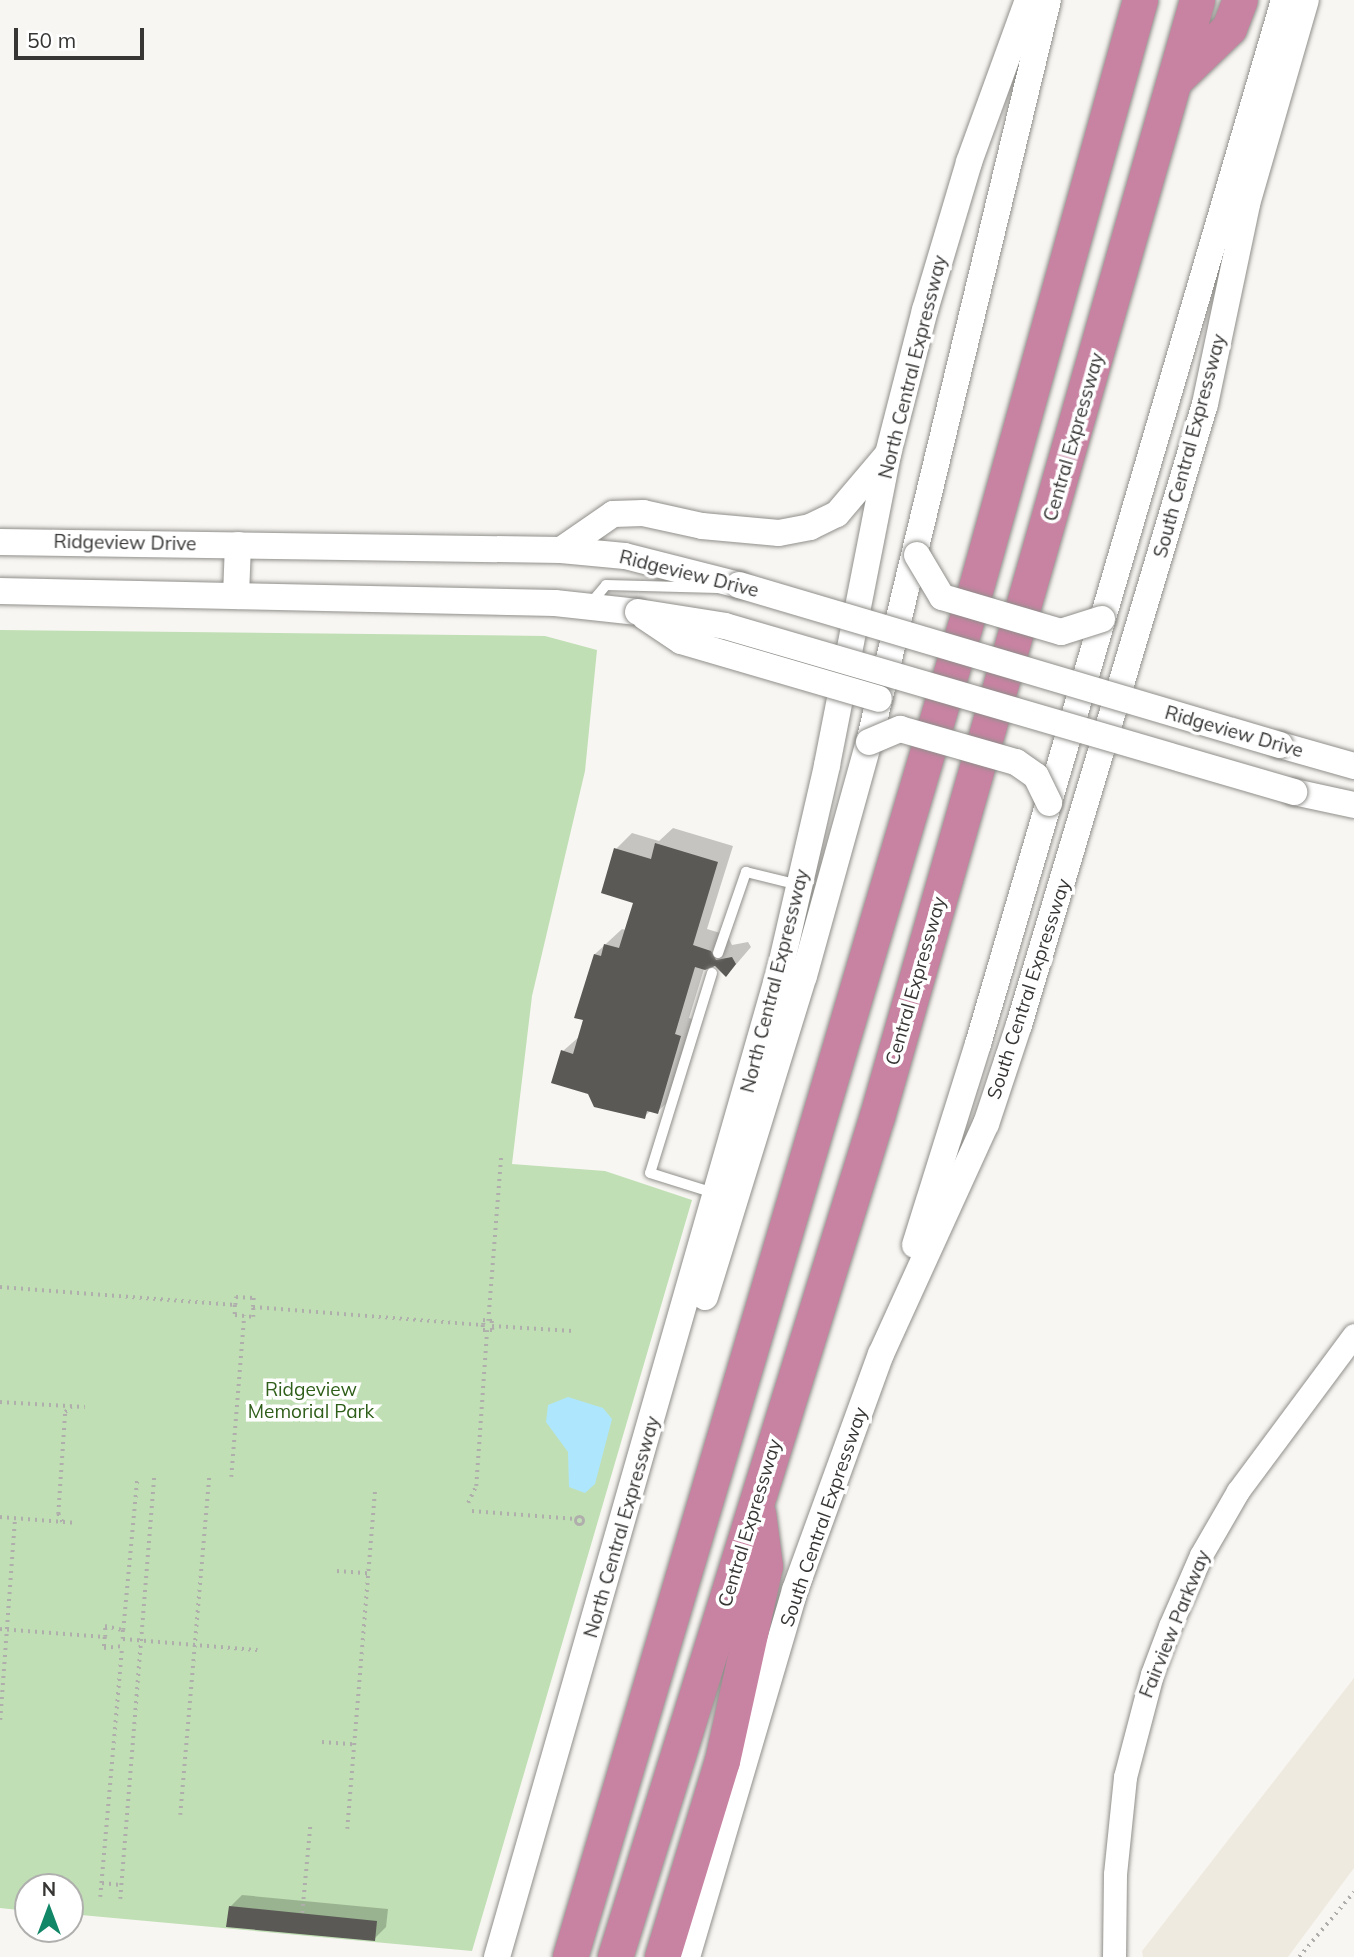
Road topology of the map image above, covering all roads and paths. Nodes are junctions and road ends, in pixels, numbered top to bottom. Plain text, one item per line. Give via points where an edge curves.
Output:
1 (1028, 0) edge
2 (1048, 0) edge
3 (1139, 0) edge
4 (1198, 0) edge
5 (1240, 0) edge
6 (1284, 0) edge
7 (1306, 0) edge
8 (1175, 81) junction
9 (888, 454) junction
10 (0, 542) edge
11 (238, 545) junction
12 (561, 550) junction
13 (917, 555) junction
14 (739, 585) junction
15 (0, 591) edge
16 (236, 596) junction
17 (588, 607) junction
18 (1102, 619) junction
19 (896, 632) junction
20 (883, 686) junction
21 (1083, 688) junction
22 (1071, 729) junction
23 (869, 742) junction
24 (1352, 765) edge
25 (1049, 803) junction
26 (1354, 804) edge
27 (799, 885) junction
28 (718, 953) dead end
29 (712, 973) dead end
30 (501, 1154) dead end
31 (717, 1194) junction
32 (0, 1287) edge
33 (235, 1305) junction
34 (253, 1307) junction
35 (244, 1316) junction
36 (488, 1321) junction
37 (483, 1325) junction
38 (492, 1326) junction
39 (487, 1330) junction
40 (573, 1331) dead end
41 (1354, 1335) edge
42 (881, 1354) junction
43 (0, 1402) edge
44 (71, 1407) junction
45 (85, 1408) dead end
46 (209, 1475) dead end
47 (154, 1476) dead end
48 (231, 1477) dead end
49 (637, 1479) junction
50 (137, 1480) dead end
51 (375, 1488) dead end
52 (757, 1500) junction
53 (468, 1503) dead end
54 (472, 1511) dead end
55 (0, 1517) edge
56 (15, 1518) junction
57 (576, 1519) dead end
58 (62, 1522) junction
59 (77, 1523) dead end
60 (337, 1571) dead end
61 (368, 1573) junction
62 (0, 1629) edge
63 (7, 1629) junction
64 (123, 1630) junction
65 (105, 1637) junction
66 (122, 1639) junction
67 (141, 1640) junction
68 (195, 1645) junction
69 (122, 1647) junction
70 (258, 1650) dead end
71 (0, 1720) edge
72 (322, 1742) dead end
73 (353, 1744) junction
74 (180, 1815) dead end
75 (310, 1826) dead end
76 (347, 1829) dead end
77 (102, 1883) junction
78 (121, 1885) junction
79 (1354, 1892) edge
80 (100, 1897) dead end
81 (120, 1899) dead end
82 (587, 1900) junction
83 (302, 1913) dead end
84 (497, 1957) edge
85 (555, 1957) edge
86 (570, 1957) edge
87 (615, 1957) edge
88 (662, 1957) edge
89 (687, 1957) edge
90 (1114, 1957) edge
91 (1299, 1957) edge

1 - 9 main road, North Central Expressway via 969,162
2 - 13 main road
3 - 82 highway via 973,598
4 - 8 highway, Central Expressway
5 - 8 highway via 1229,28
6 - 18 main road
7 - 42 main road, South Central Expressway via 1247,204 1205,404 1019,1025 986,1124
8 - 52 highway, Central Expressway via 877,1116
9 - 12 main road via 837,514 810,527 779,533 702,526 643,513 613,514
9 - 27 main road, North Central Expressway via 833,739
10 - 11 main road, Ridgeview Drive
11 - 12 main road, Ridgeview Drive
11 - 16 main road
12 - 14 main road, Ridgeview Drive via 625,556
13 - 18 main road, bridge via 942,597 1061,632
13 - 19 main road
14 - 17 lane via 699,591 606,585
14 - 19 main road, Ridgeview Drive, bridge
15 - 16 main road
16 - 17 main road
17 - 20 main road, bridge via 725,626
18 - 21 main road
19 - 20 main road
19 - 21 main road, Ridgeview Drive, bridge
20 - 22 main road, bridge
20 - 23 main road
21 - 22 main road
21 - 24 main road, Ridgeview Drive, bridge
22 - 25 main road
22 - 26 main road, bridge via 1294,792
23 - 25 main road, bridge via 900,729 1016,762 1036,776
23 - 49 main road via 804,976 671,1404
25 - 42 main road
27 - 28 lane via 746,872
27 - 31 main road, North Central Expressway
29 - 31 lane via 650,1173
30 - 36 path
31 - 49 main road, North Central Expressway
32 - 33 path
33 - 34 path via 236,1297 254,1298
33 - 35 path via 235,1315
34 - 35 path via 253,1317
34 - 37 path
35 - 48 path
36 - 37 path
36 - 38 path
37 - 39 path
38 - 39 path
38 - 40 path
39 - 53 path via 476,1486
41 - 90 street, Fairview Parkway via 1238,1491 1201,1555 1170,1626 1152,1674 1125,1777 1115,1874
42 - 89 main road, South Central Expressway via 795,1590
43 - 44 path
44 - 45 path
44 - 58 path via 65,1412 58,1514
46 - 68 path
47 - 67 path
49 - 84 main road, North Central Expressway
50 - 64 path
51 - 61 path
52 - 87 highway, Central Expressway
52 - 88 highway via 765,1566 722,1761
54 - 57 path
55 - 56 path
56 - 58 path
56 - 63 path
58 - 59 path
60 - 61 path
61 - 73 path
62 - 63 path
63 - 65 path
63 - 71 path
64 - 65 path via 105,1626
64 - 66 path
65 - 69 path via 104,1648
66 - 67 path
66 - 69 path
67 - 68 path
67 - 78 path
68 - 70 path
68 - 74 path
69 - 77 path
72 - 73 path
73 - 76 path
75 - 83 path
77 - 78 path
77 - 80 path
78 - 81 path
79 - 91 path
82 - 85 highway
82 - 86 highway

